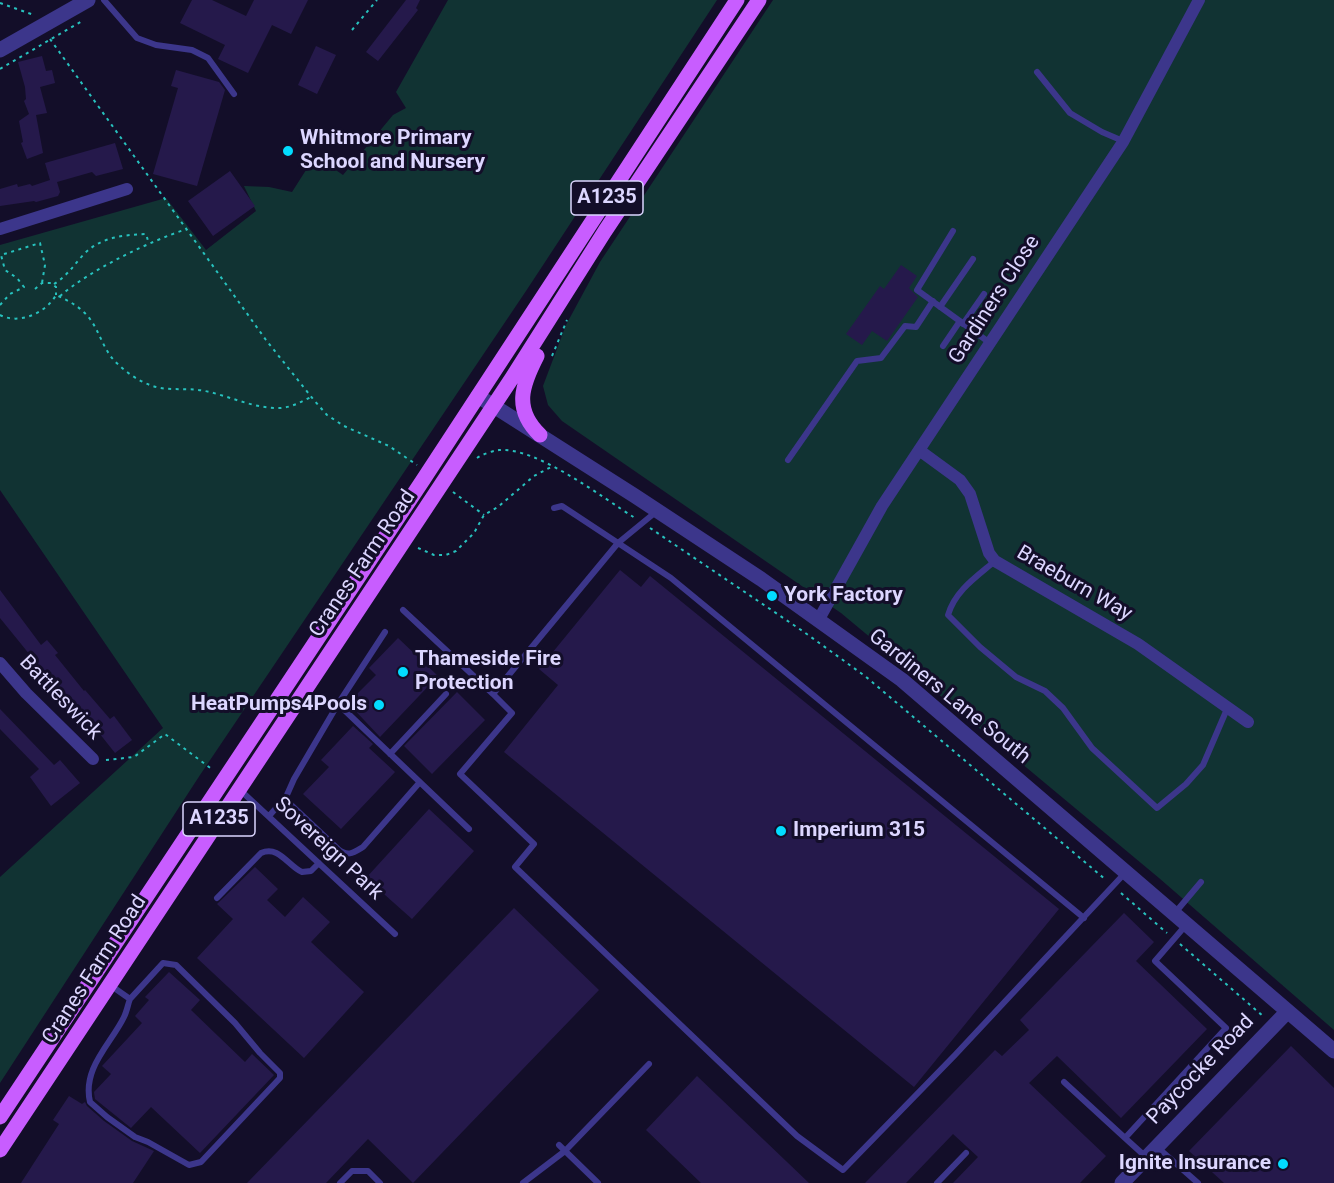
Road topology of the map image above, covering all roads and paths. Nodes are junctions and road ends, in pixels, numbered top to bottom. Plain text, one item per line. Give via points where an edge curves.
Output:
1 (88, 0) edge
2 (104, 0) edge
3 (377, 0) edge
4 (737, 0) edge
5 (759, 0) edge
6 (1199, 0) edge
7 (0, 3) edge
8 (87, 18) dead end
9 (40, 22) junction
10 (352, 30) dead end
11 (51, 40) junction
12 (0, 50) edge
13 (0, 69) edge
14 (1037, 72) dead end
15 (234, 94) dead end
16 (1124, 142) junction
17 (128, 189) dead end
18 (0, 229) edge
19 (187, 229) junction
20 (953, 231) dead end
21 (149, 245) junction
22 (973, 259) dead end
23 (577, 275) junction
24 (42, 283) junction
25 (54, 284) junction
26 (35, 289) dead end
27 (984, 294) dead end
28 (58, 296) junction
29 (933, 301) junction
30 (0, 305) edge
31 (940, 307) junction
32 (0, 315) edge
33 (962, 322) junction
34 (990, 344) junction
35 (943, 346) dead end
36 (478, 396) junction
37 (311, 397) junction
38 (494, 406) junction
39 (540, 435) junction
40 (920, 450) junction
41 (474, 460) dead end
42 (788, 460) dead end
43 (417, 465) dead end
44 (553, 466) junction
45 (442, 488) junction
46 (554, 508) dead end
47 (658, 511) junction
48 (484, 515) junction
49 (642, 523) junction
50 (618, 543) junction
51 (413, 546) dead end
52 (995, 561) junction
53 (403, 610) dead end
54 (819, 620) junction
55 (385, 632) dead end
56 (0, 663) edge
57 (446, 694) dead end
58 (493, 694) junction
59 (338, 704) junction
60 (1227, 709) junction
61 (1248, 722) dead end
62 (390, 754) junction
63 (97, 760) joint
64 (224, 778) junction
65 (420, 783) junction
66 (239, 789) junction
67 (286, 797) junction
68 (269, 816) junction
69 (469, 829) dead end
70 (319, 863) junction
71 (1125, 872) junction
72 (1201, 882) dead end
73 (1113, 886) junction
74 (216, 898) dead end
75 (1173, 914) junction
76 (1084, 918) junction
77 (1186, 925) junction
78 (395, 934) dead end
79 (1174, 939) junction
80 (110, 985) junction
81 (130, 999) junction
82 (1287, 1012) junction
83 (1273, 1025) junction
84 (1334, 1051) edge
85 (649, 1064) dead end
86 (1064, 1082) dead end
87 (0, 1117) edge
88 (1125, 1138) junction
89 (559, 1145) dead end
90 (0, 1150) edge
91 (565, 1151) junction
92 (1152, 1152) junction
93 (966, 1153) dead end
94 (340, 1183) edge
95 (380, 1183) edge
96 (523, 1183) edge
97 (598, 1183) edge
98 (937, 1183) edge
99 (1122, 1183) edge
100 (1198, 1183) edge

1 - 9 street
2 - 15 lane via 137,38 192,50 208,58
3 - 10 path
4 - 36 main road, Cranes Farm Road / A1235
5 - 23 main road, Cranes Farm Road / A1235
6 - 16 street, Gardiners Close
7 - 9 path
8 - 11 path
9 - 11 path
9 - 12 street
11 - 13 path
11 - 19 path
14 - 16 lane via 1070,113
16 - 34 street, Gardiners Close
17 - 18 street
19 - 21 path
19 - 37 path
20 - 29 lane via 918,290
21 - 25 path via 146,234 99,243
21 - 28 path
22 - 31 lane
23 - 38 main road, Cranes Farm Road / A1235
23 - 39 main road, A1235 via 524,384 527,420
24 - 25 path
24 - 26 path
24 - 30 path via 45,265 40,243 1,255 5,270 24,287
25 - 28 path
27 - 33 lane
28 - 32 path via 28,317
28 - 37 path via 89,318 119,366 149,385 204,391 277,408
29 - 31 lane
29 - 42 lane via 916,327 906,326 881,358 857,361
31 - 33 lane
33 - 34 lane
33 - 35 lane
34 - 40 street, Gardiners Close
36 - 38 street, Gardiners Lane South
36 - 64 main road, Cranes Farm Road / A1235
37 - 43 path via 344,426 389,446
38 - 39 street, Gardiners Lane South
38 - 45 main road, Cranes Farm Road / A1235
39 - 47 street, Gardiners Lane South
40 - 52 street, Braeburn Way via 960,480 970,494
40 - 54 street, Gardiners Close via 882,506
41 - 44 path via 499,450
44 - 48 path
44 - 49 path
45 - 48 path
45 - 66 main road, Cranes Farm Road / A1235
46 - 50 lane via 562,506
47 - 49 lane
47 - 54 street, Gardiners Lane South
48 - 51 path via 474,533 456,551 434,555
49 - 50 lane
49 - 73 path via 865,676
50 - 58 lane
50 - 76 lane via 671,578
52 - 60 street, Braeburn Way via 1138,644
52 - 60 lane via 962,589 951,603 948,615 1016,677 1045,691 1063,708 1092,748 1157,808 1203,765
53 - 58 lane
54 - 71 street, Gardiners Lane South via 902,680
55 - 59 lane
56 - 63 street, Battleswick
57 - 62 lane
58 - 76 lane via 512,713 460,774 534,844 515,867 797,1136 843,1170
59 - 62 lane
59 - 67 lane
60 - 61 street, Braeburn Way
62 - 65 lane
63 - 64 path via 134,757 165,734
64 - 87 main road, Cranes Farm Road / A1235
65 - 67 lane via 363,847 350,854 338,849
65 - 69 lane
66 - 68 lane, Sovereign Park
66 - 80 main road, Cranes Farm Road / A1235
67 - 68 lane
68 - 70 lane, Sovereign Park
70 - 74 lane via 311,871 302,872 267,850
70 - 78 lane, Sovereign Park
71 - 73 lane
71 - 75 street, Gardiners Lane South
72 - 75 lane
73 - 76 lane
73 - 79 path
75 - 77 street, Gardiners Lane South
77 - 79 lane
77 - 82 street, Gardiners Lane South
79 - 83 path
79 - 88 lane via 1155,961 1226,1028
80 - 81 lane
80 - 90 main road, Cranes Farm Road / A1235
81 - 81 lane via 163,963 176,966 280,1073 280,1078 196,1165 135,1137 90,1102 92,1067 124,1016
82 - 83 street, Paycocke Road
82 - 84 street, Gardiners Lane South
83 - 92 street, Paycocke Road
85 - 91 lane
86 - 88 lane
88 - 92 lane
89 - 91 lane
91 - 96 lane
91 - 97 lane
92 - 99 street, Paycocke Road
92 - 100 lane
93 - 98 lane
94 - 95 lane via 352,1171 368,1171

